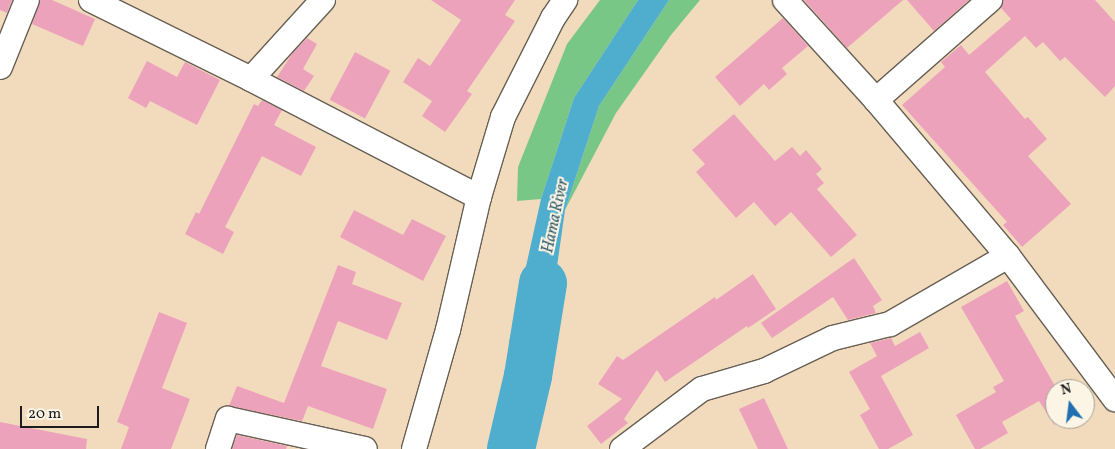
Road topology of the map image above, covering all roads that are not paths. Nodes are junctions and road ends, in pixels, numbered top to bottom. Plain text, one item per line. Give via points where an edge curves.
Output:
1 (27, 0) edge
2 (91, 0) edge
3 (324, 0) edge
4 (565, 0) edge
5 (785, 0) edge
6 (990, 0) edge
7 (0, 67) edge
8 (251, 79) junction
9 (876, 100) junction
10 (479, 197) junction
11 (1008, 256) junction
12 (1115, 399) edge
13 (218, 449) edge
14 (365, 449) edge
15 (414, 449) edge
16 (622, 449) edge

1 - 7 street
2 - 8 street
3 - 8 street
4 - 10 street via 503,117
5 - 9 street
6 - 9 street
8 - 10 street
9 - 11 street
10 - 15 street via 448,330
11 - 12 street
11 - 16 street via 890,324 833,338 764,372 702,389
13 - 14 street via 228,420

